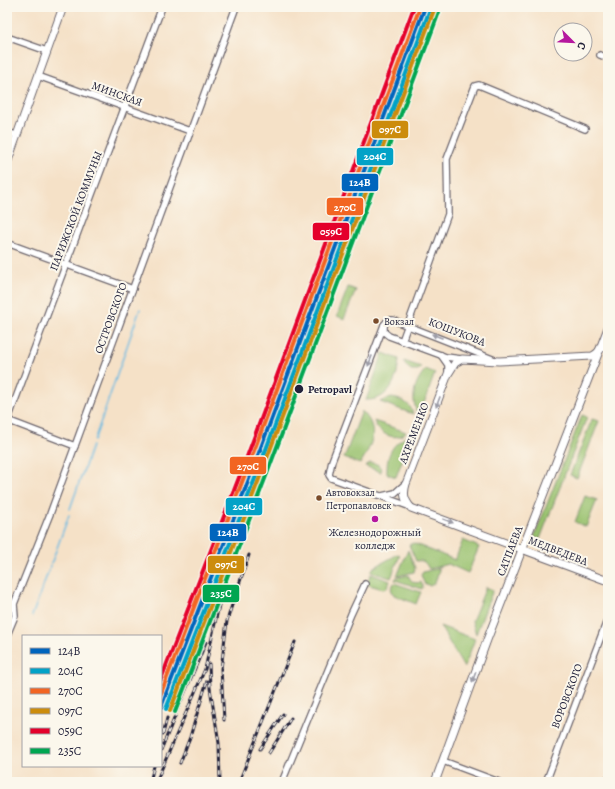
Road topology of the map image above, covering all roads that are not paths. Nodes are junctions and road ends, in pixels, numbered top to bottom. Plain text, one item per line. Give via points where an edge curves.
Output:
1 (63, 7) edge
2 (162, 7) edge
3 (236, 7) edge
4 (7, 37) edge
5 (47, 51) junction
6 (600, 55) dead end
7 (608, 58) edge
8 (38, 76) junction
9 (125, 107) junction
10 (585, 129) dead end
11 (190, 131) junction
12 (7, 132) edge
13 (16, 135) junction
14 (7, 163) edge
15 (7, 243) edge
16 (66, 265) junction
17 (133, 289) junction
18 (384, 325) junction
19 (407, 325) junction
20 (608, 329) edge
21 (608, 334) edge
22 (402, 341) junction
23 (608, 343) edge
24 (598, 353) junction
25 (441, 355) junction
26 (462, 359) junction
27 (499, 361) junction
28 (448, 374) junction
29 (7, 421) edge
30 (75, 446) junction
31 (406, 484) junction
32 (379, 496) junction
33 (411, 508) junction
34 (523, 549) junction
35 (608, 581) edge
36 (365, 584) dead end
37 (7, 602) edge
38 (14, 604) junction
39 (608, 618) edge
40 (7, 635) edge
41 (443, 761) junction
42 (495, 781) edge
43 (282, 782) edge
44 (435, 782) edge
45 (546, 782) edge

1 - 5 street
2 - 9 street, ПАРИЖСКОЙ КОММУНЫ
3 - 11 street, ОСТРОВСКОГО
4 - 5 street
5 - 8 street
6 - 7 street
8 - 9 street, МИНСКАЯ
8 - 13 street
9 - 11 street, МИНСКАЯ
9 - 16 street, ПАРИЖСКОЙ КОММУНЫ
10 - 19 street via 479,85 475,86 447,159 448,214
11 - 17 street, ОСТРОВСКОГО
12 - 13 street
13 - 14 street
15 - 16 street
16 - 17 street
16 - 29 street, ПАРИЖСКОЙ КОММУНЫ
17 - 30 street, ОСТРОВСКОГО
18 - 19 street, КОШУКОВА via 391,319
18 - 22 street via 385,333
18 -> 32 street via 332,461 329,475
19 - 22 street
27 -> 19 street, КОШУКОВА
20 - 21 street
20 - 24 street, САТПАЕВА
22 - 25 street
23 - 24 street
24 - 27 street, КОШУКОВА via 592,356
24 - 34 street, САТПАЕВА
25 - 26 street
25 - 28 street via 448,365
26 - 27 street, КОШУКОВА
26 - 28 street, АХРЕМЕНКО via 457,361
28 -> 31 street, АХРЕМЕНКО
29 - 30 street
30 - 38 street, ОСТРОВСКОГО
31 - 32 street via 395,493
31 - 33 street, АХРЕМЕНКО via 404,496
32 - 33 street
33 -> 34 street, МЕДВЕДЕВА
34 - 35 street, МЕДВЕДЕВА
34 -> 41 street, САТПАЕВА
36 - 43 street via 350,614
37 - 38 street
38 - 40 street, ОСТРОВСКОГО via 14,616
39 - 45 street, ВОРОВСКОГО
41 - 42 street
41 - 44 street, САТПАЕВА

